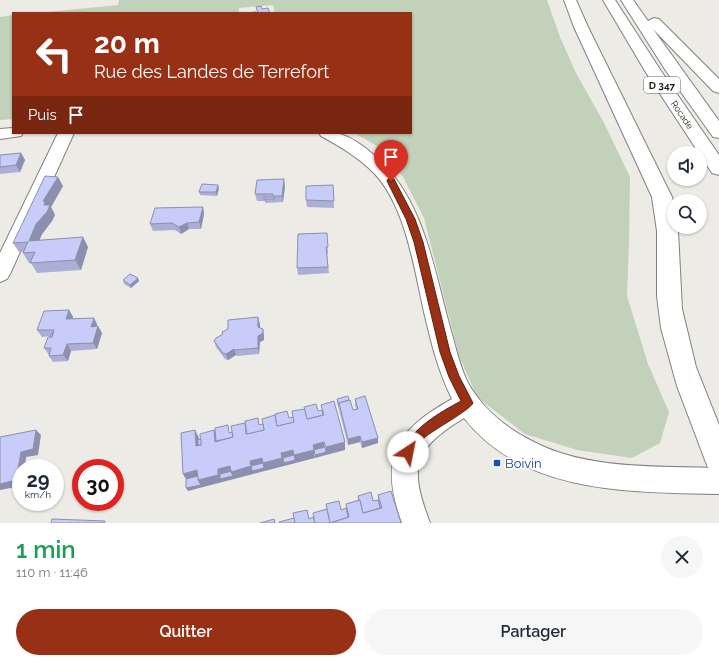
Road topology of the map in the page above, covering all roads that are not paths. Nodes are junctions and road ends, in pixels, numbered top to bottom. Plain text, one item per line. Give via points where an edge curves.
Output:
1 (570, 0) edge
2 (609, 0) edge
3 (626, 0) edge
4 (630, 0) edge
5 (719, 88) edge
6 (12, 133) edge
7 (719, 133) edge
8 (0, 134) edge
9 (66, 134) edge
10 (329, 134) edge
11 (719, 169) edge
12 (0, 274) edge
13 (468, 403) junction
14 (719, 460) edge
15 (719, 481) edge
16 (416, 523) edge

1 - 14 highway via 580,27 657,185 664,205 673,325 687,376
2 - 11 highway, Rocade / D 347
3 - 7 highway, D 347
4 - 5 highway
6 - 8 street
9 - 12 street
10 - 13 street via 368,156 391,181 400,196 418,242 445,352 454,377
13 - 15 street via 486,424 514,445 546,461 580,471 640,478
13 - 16 street via 420,434 408,452 404,472 407,497

